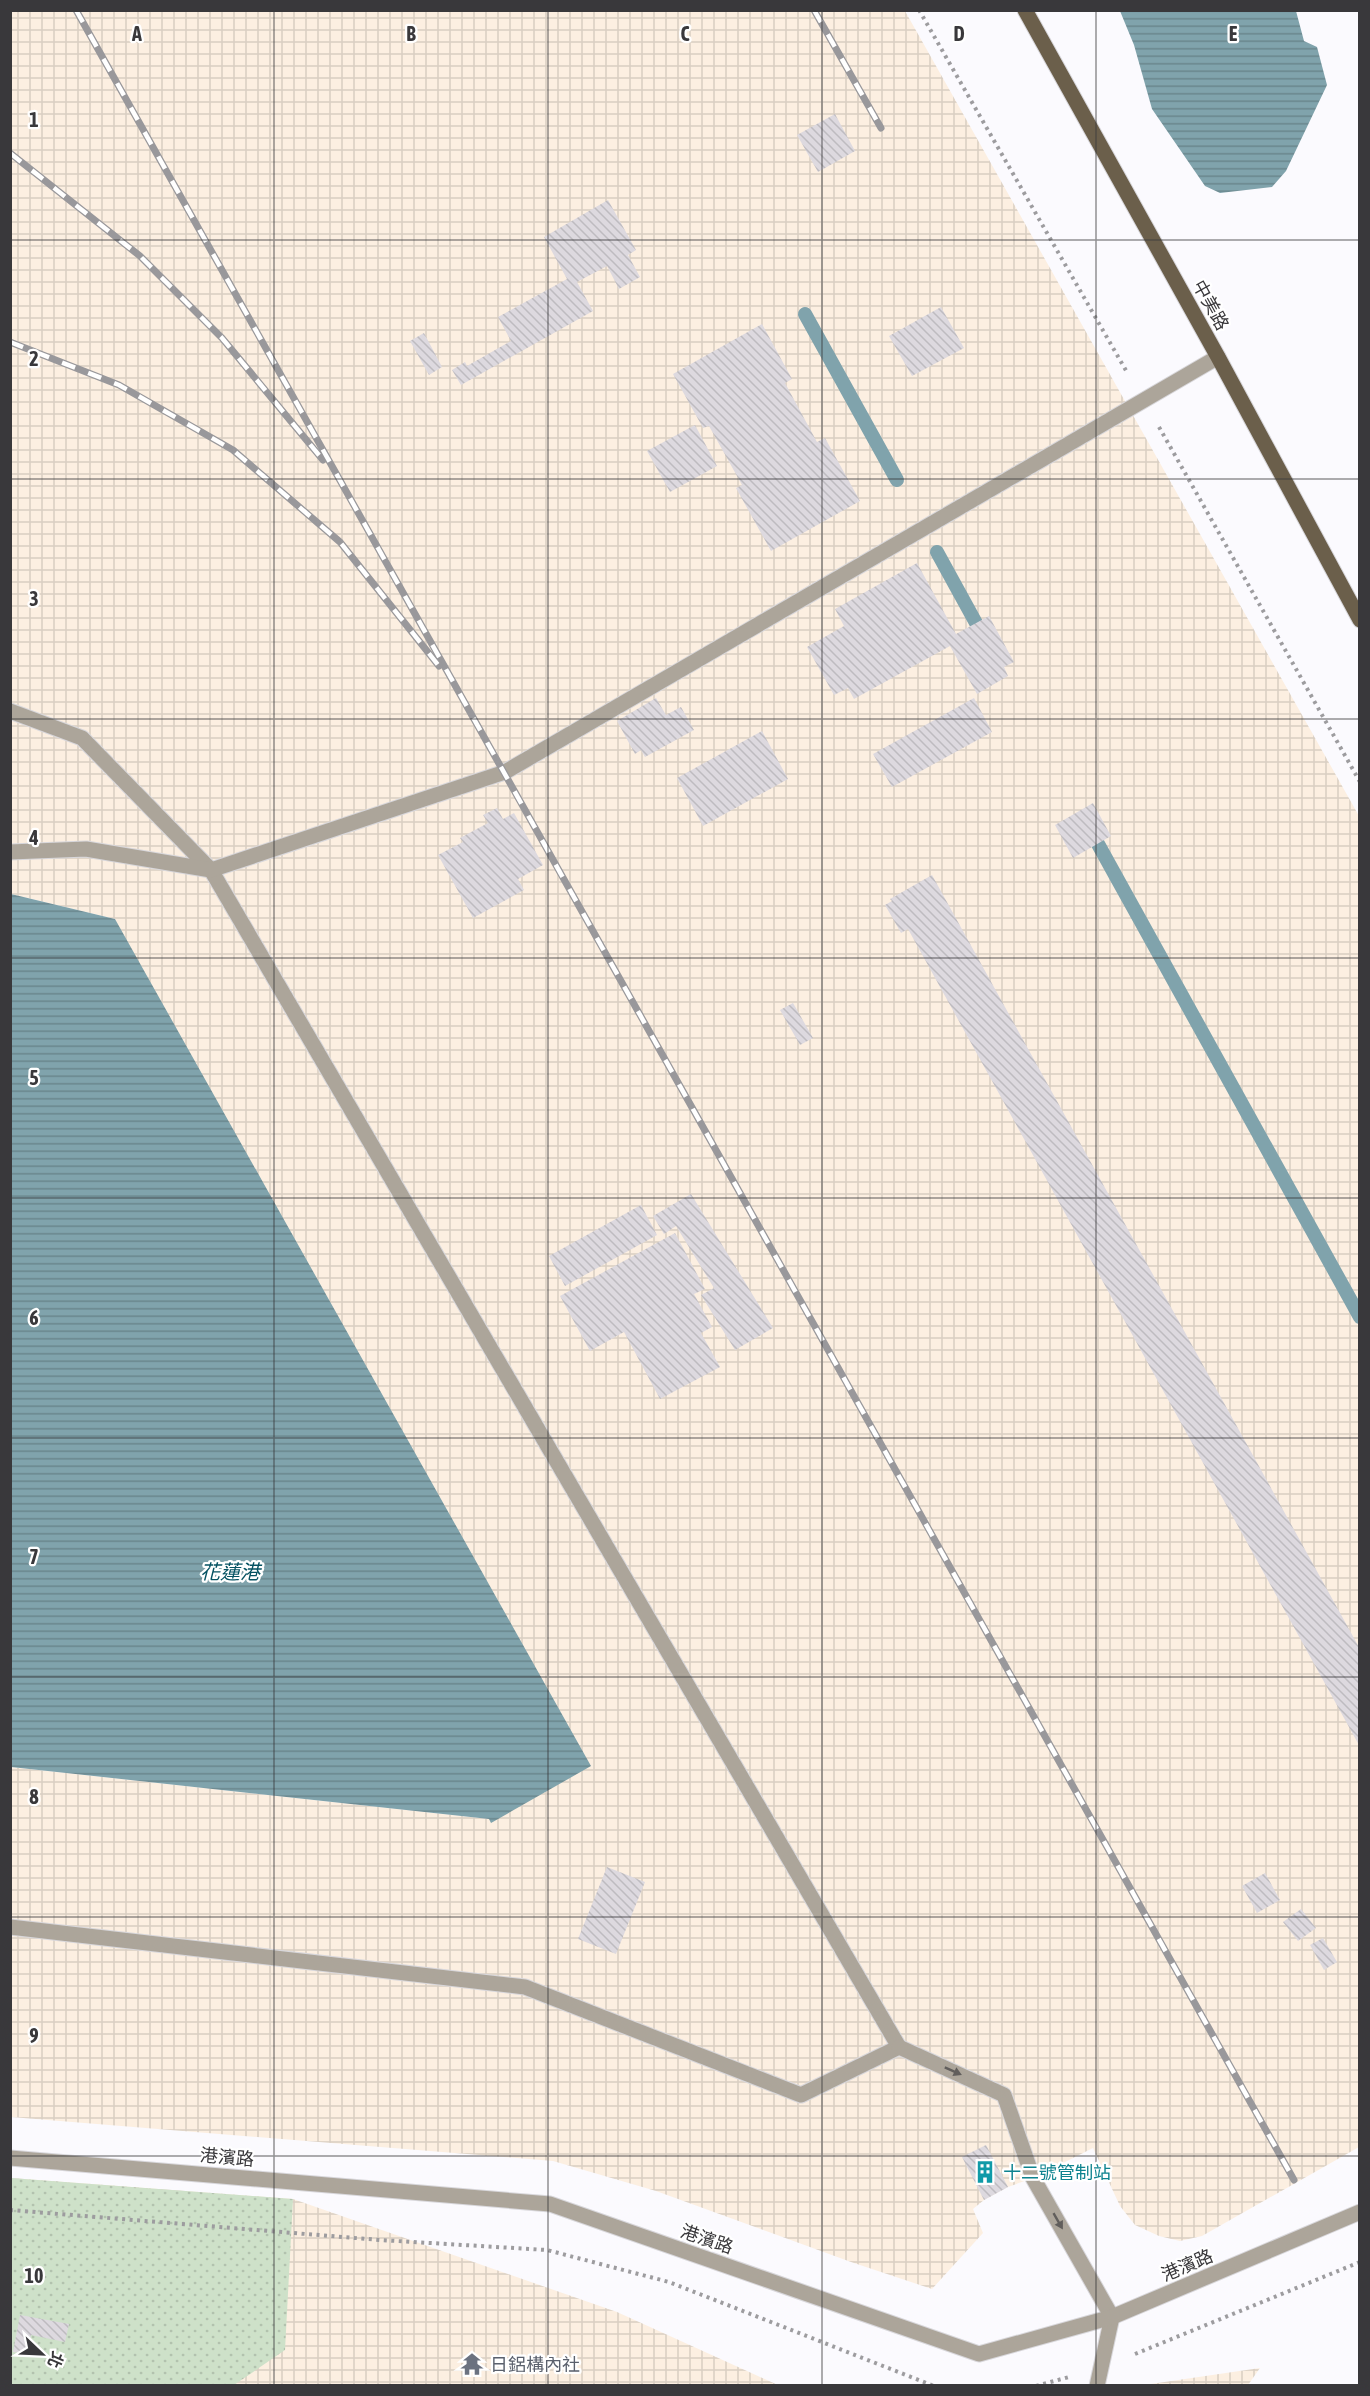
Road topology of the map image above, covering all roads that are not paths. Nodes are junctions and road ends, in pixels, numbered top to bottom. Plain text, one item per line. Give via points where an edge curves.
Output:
1 (1025, 10) edge
2 (1218, 357) junction
3 (1359, 621) edge
4 (10, 711) edge
5 (10, 852) edge
6 (211, 870) junction
7 (10, 1927) edge
8 (899, 2047) junction
9 (10, 2157) edge
10 (1359, 2212) edge
11 (1112, 2317) junction
12 (1097, 2385) edge

1 - 2 main road, 中美路
2 - 3 main road, 中美路
2 - 6 street via 505,772
4 - 6 street via 82,738
5 - 6 street via 86,849
6 - 8 street
7 - 8 street via 525,1987 801,2095
8 -> 11 street via 1004,2094 1033,2178
9 - 11 street, 港濱路 via 550,2204 979,2354
10 - 11 street, 港濱路
11 - 12 street

